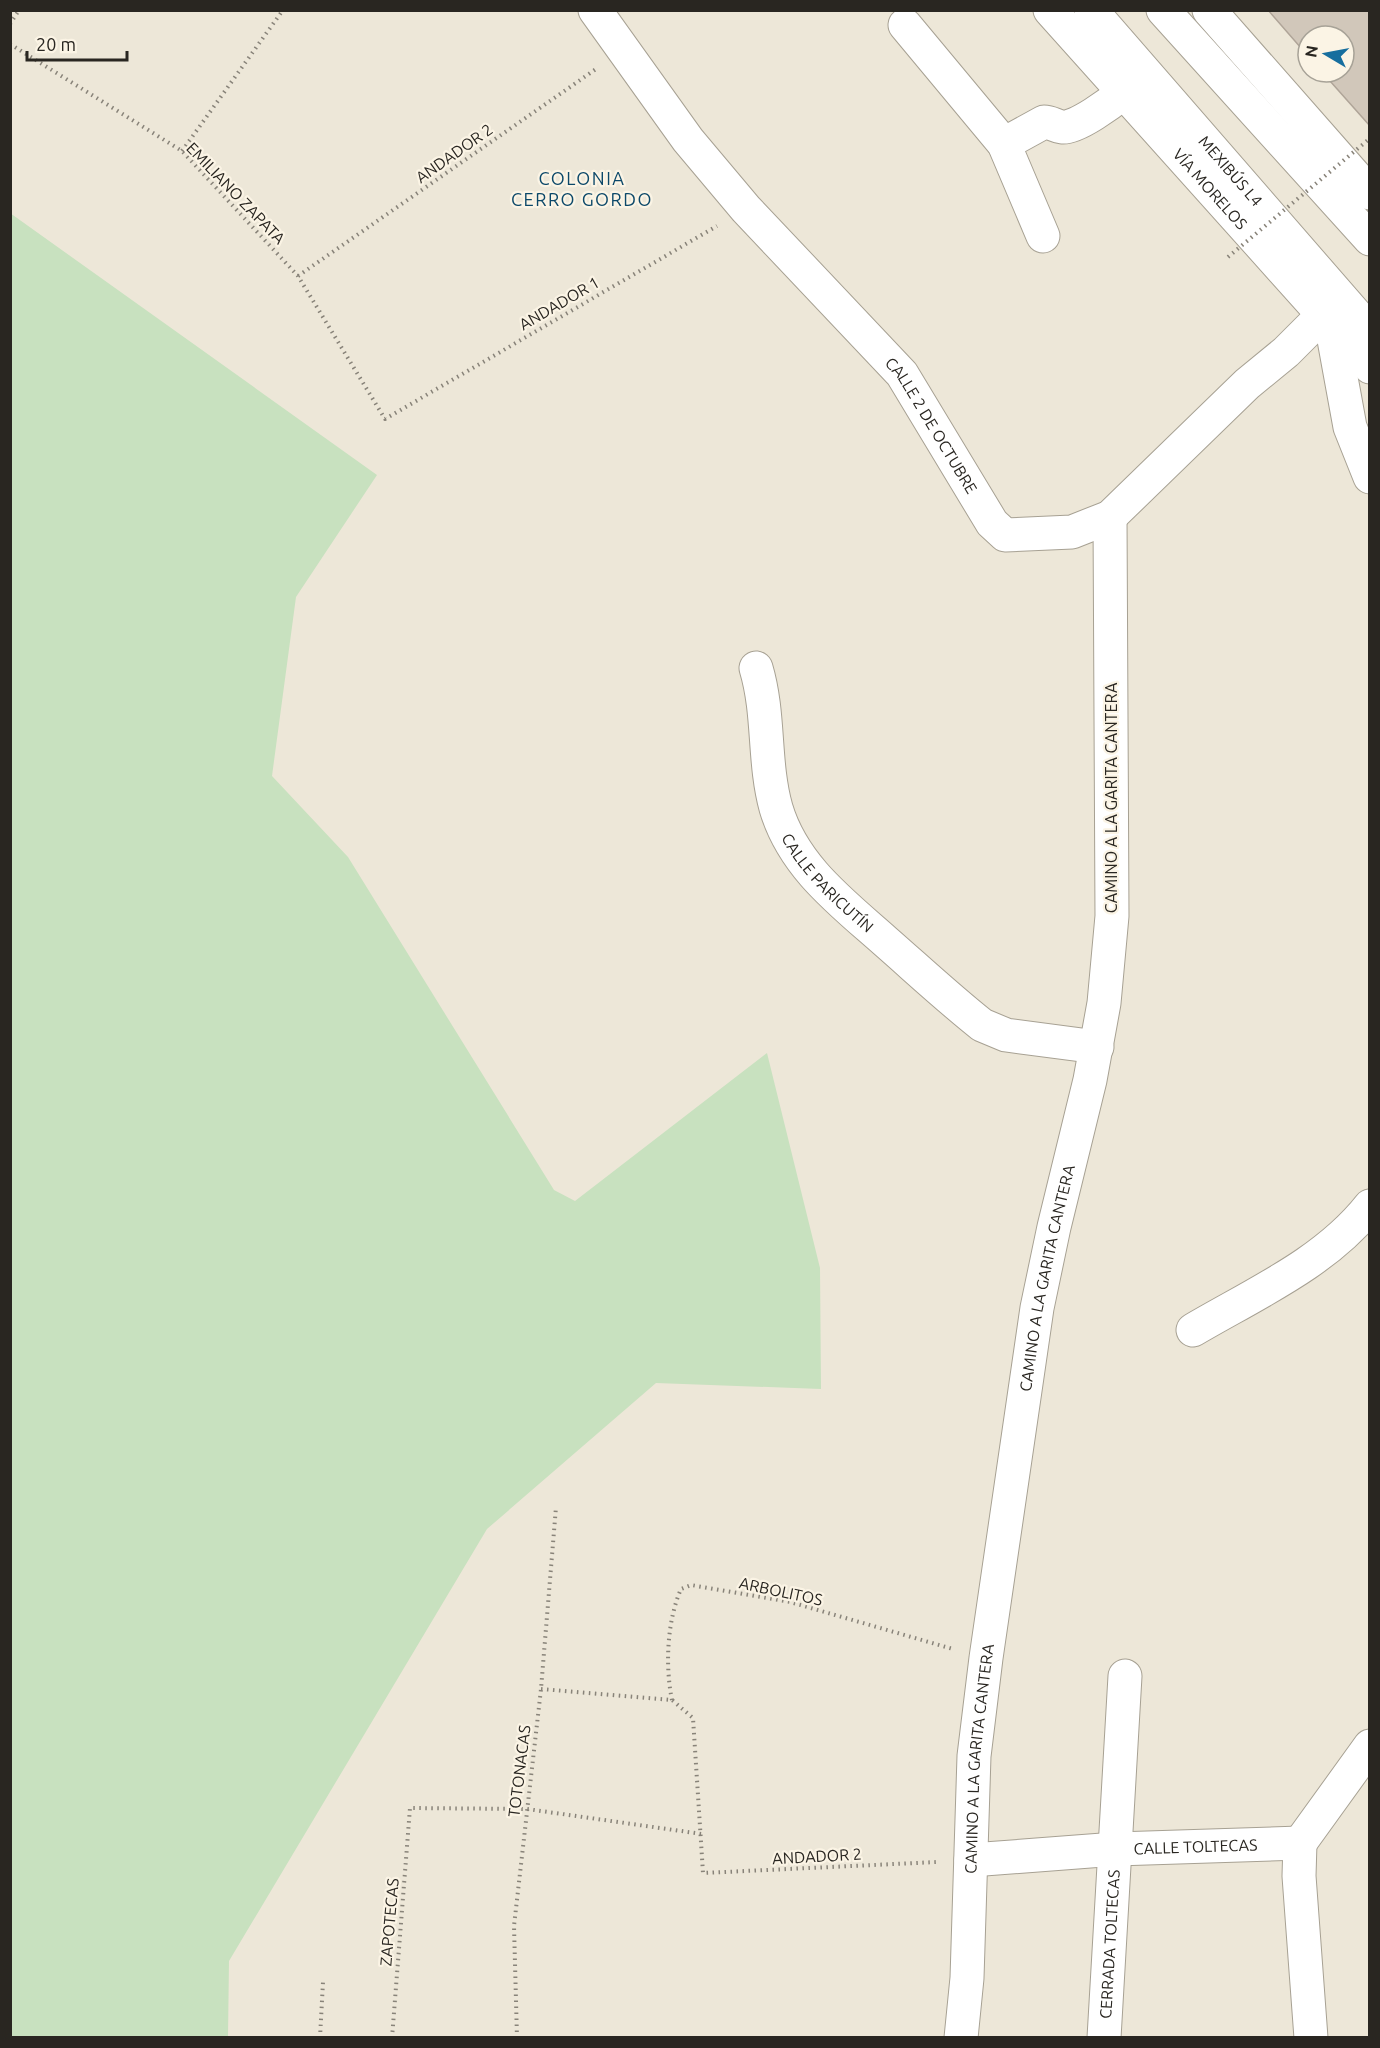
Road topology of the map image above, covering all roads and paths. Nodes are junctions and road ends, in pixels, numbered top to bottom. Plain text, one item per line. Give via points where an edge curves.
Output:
1 (19, 10) edge
2 (282, 10) edge
3 (595, 10) edge
4 (1050, 10) edge
5 (1091, 10) edge
6 (1163, 10) edge
7 (1209, 10) edge
8 (10, 24) edge
9 (905, 25) dead end
10 (10, 44) edge
11 (624, 50) junction
12 (1124, 92) junction
13 (1368, 140) dead end
14 (1005, 144) junction
15 (182, 151) junction
16 (1370, 193) edge
17 (746, 209) junction
18 (1043, 236) dead end
19 (1370, 239) edge
20 (1228, 258) dead end
21 (298, 276) junction
22 (1327, 319) junction
23 (1370, 331) edge
24 (1370, 367) edge
25 (385, 419) joint
26 (1370, 477) edge
27 (1110, 517) junction
28 (756, 668) dead end
29 (1097, 1047) junction
30 (1370, 1206) edge
31 (1192, 1330) dead end
32 (556, 1507) dead end
33 (986, 1658) junction
34 (1125, 1676) dead end
35 (541, 1689) junction
36 (672, 1700) junction
37 (1370, 1746) edge
38 (527, 1809) junction
39 (702, 1834) junction
40 (1300, 1843) junction
41 (1116, 1849) junction
42 (971, 1860) junction
43 (323, 1982) dead end
44 (320, 2037) edge
45 (392, 2037) edge
46 (517, 2037) edge
47 (961, 2037) edge
48 (1104, 2037) edge
49 (1311, 2037) edge

1 - 8 path
2 - 15 path
3 - 11 street, CALLE 2 DE OCTUBRE
4 - 12 street, VÍA MORELOS
5 - 23 street, MEXIBÚS L4
6 - 19 street
7 - 16 street
9 - 14 street
10 - 15 path, EMILIANO ZAPATA
11 - 17 street, CALLE 2 DE OCTUBRE via 682,132
11 - 21 path, ANDADOR 2
12 - 14 street via 1071,125 1044,122
12 - 22 street, VÍA MORELOS
13 - 20 path, bridge
14 - 18 street
15 - 21 path, EMILIANO ZAPATA
17 - 25 path, ANDADOR 1
17 - 27 street, CALLE 2 DE OCTUBRE via 897,367 1001,533 1026,536 1072,532
21 - 25 path, EMILIANO ZAPATA
22 - 24 street, VÍA MORELOS
22 - 26 street via 1350,427
22 - 27 street, CALLE 2 DE OCTUBRE via 1247,384
27 - 29 street, CAMINO A LA GARITA CANTERA via 1112,916
28 - 29 street, CALLE PARICUTÍN via 767,715 768,776 777,811 807,868 982,1025 1006,1035
29 - 33 street, CAMINO A LA GARITA CANTERA via 1037,1308
30 - 31 street via 1324,1252
32 - 35 path, TOTONACAS
33 - 36 path, ARBOLITOS via 790,1602 691,1585 681,1588 673,1608 669,1683
33 - 42 street, CAMINO A LA GARITA CANTERA via 974,1756
34 - 41 street, CERRADA TOLTECAS
35 - 36 path
35 - 38 path, TOTONACAS
36 - 39 path, ANDADOR 2 via 693,1719
37 - 40 street
38 - 39 path
38 - 45 path, ZAPOTECAS via 410,1808
38 - 46 path, TOTONACAS via 514,1926
39 - 42 path, ANDADOR 2 via 703,1873
40 - 41 street, CALLE TOLTECAS
40 - 49 street
41 - 42 street, CALLE TOLTECAS
41 - 48 street, CERRADA TOLTECAS
42 - 47 street, CAMINO A LA GARITA CANTERA
43 - 44 path

